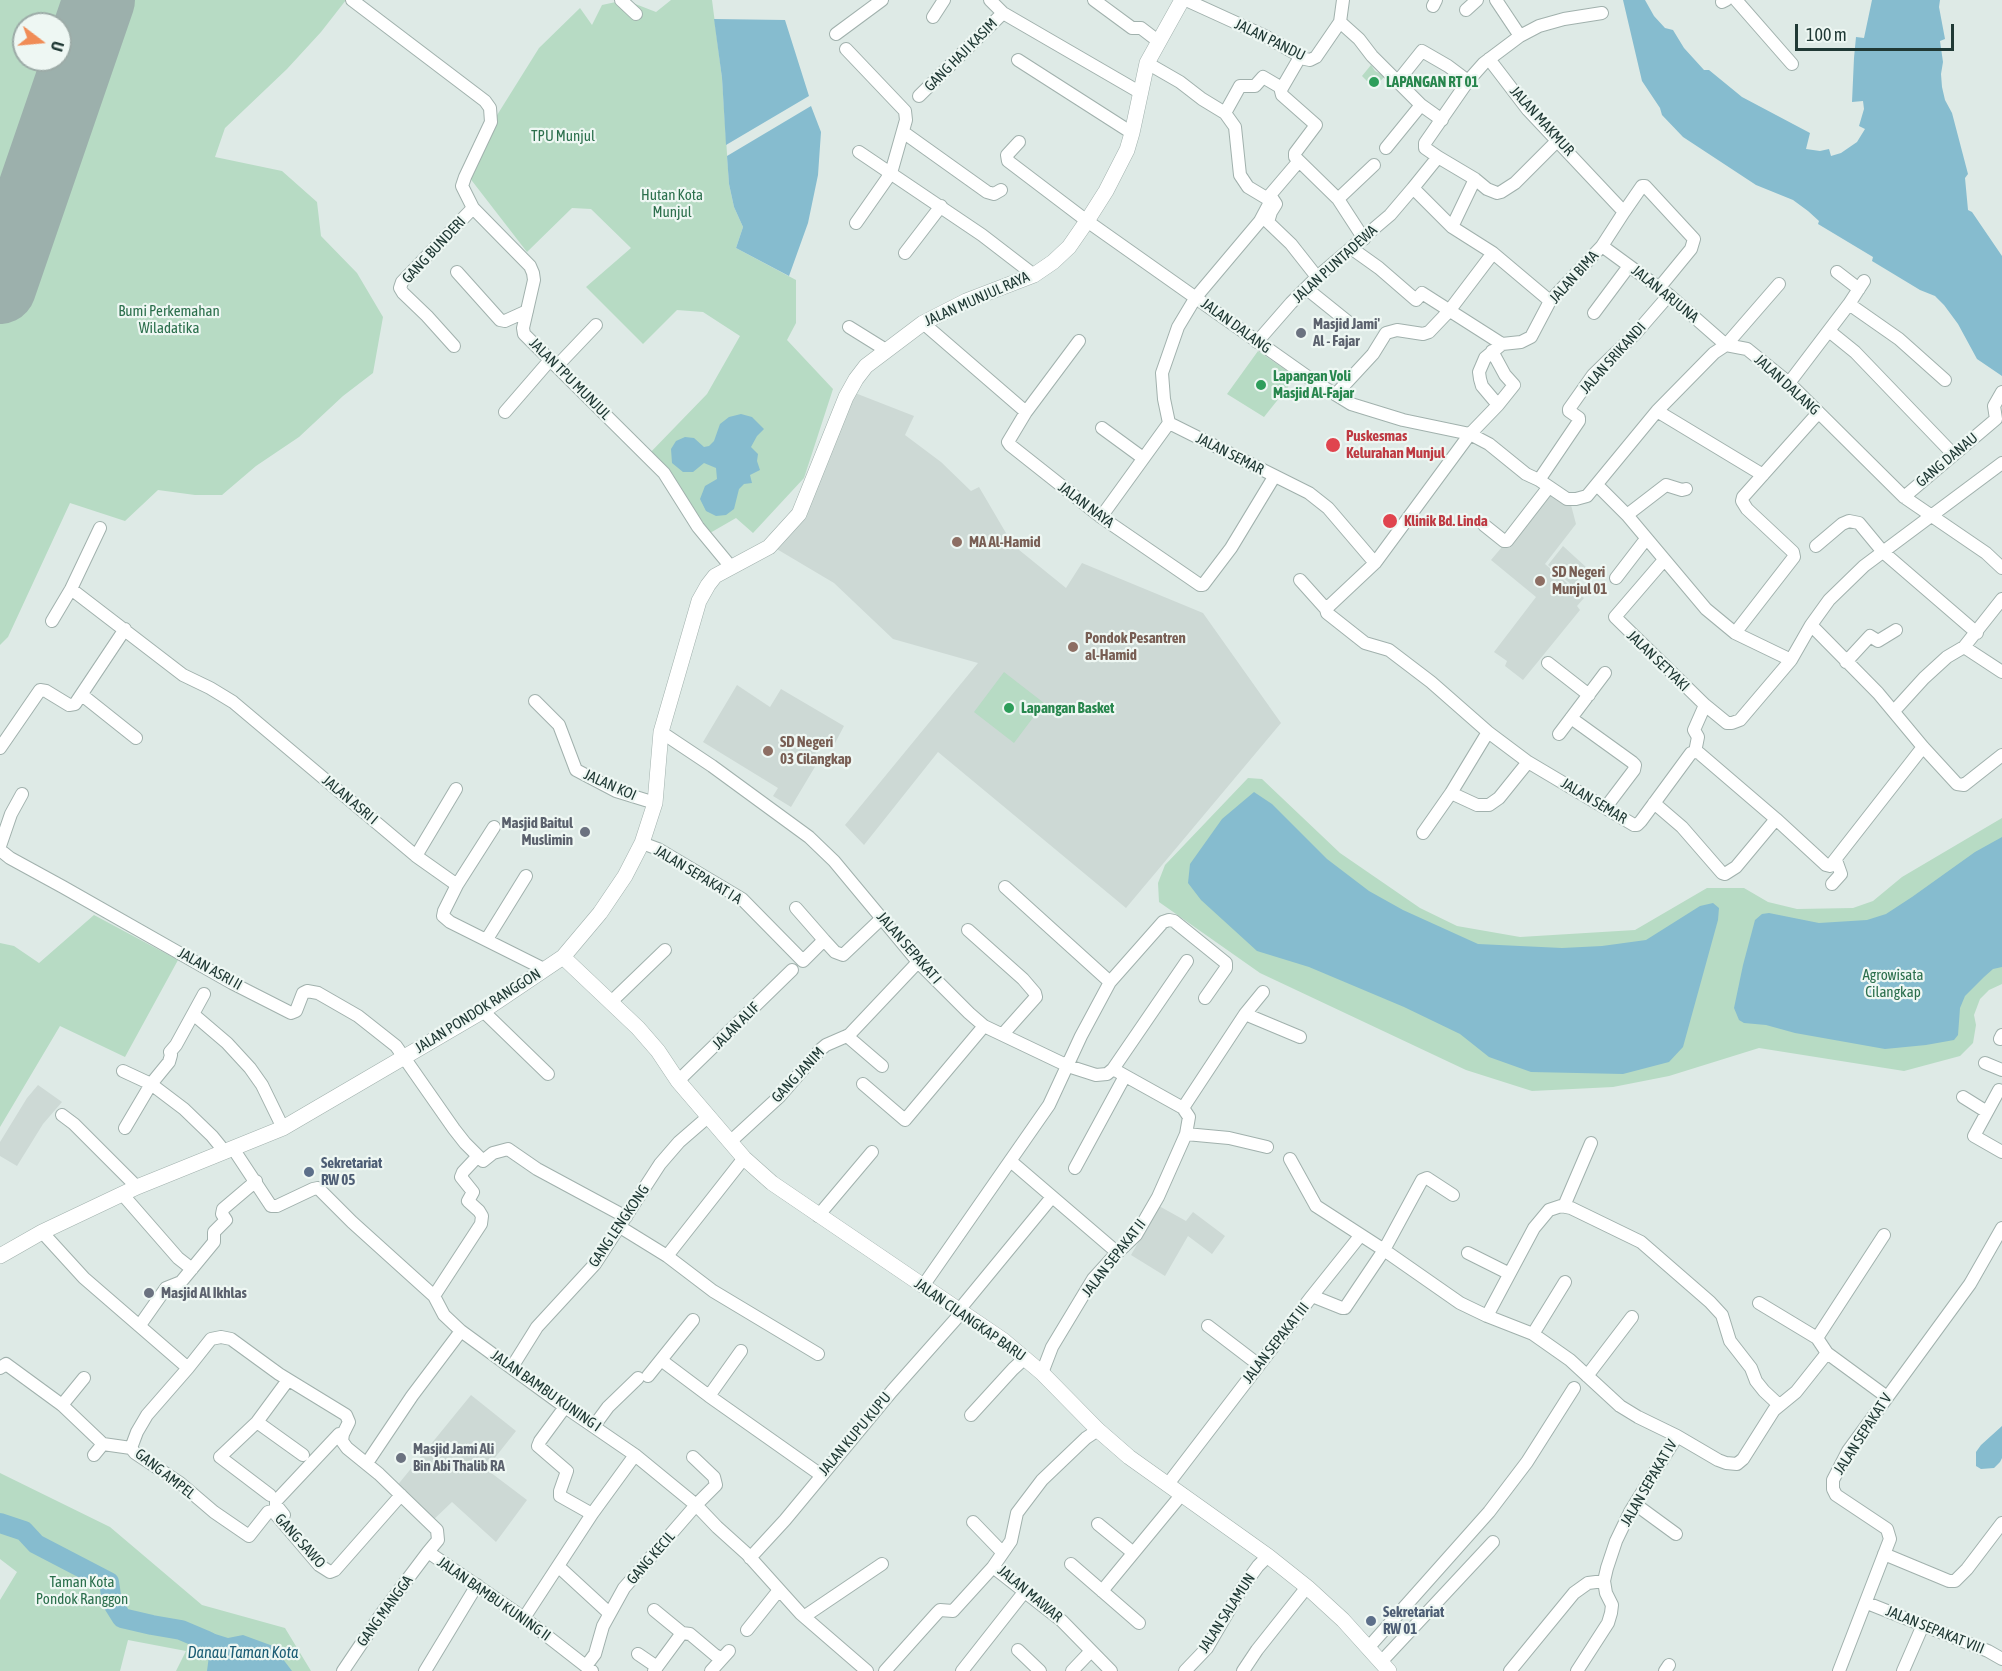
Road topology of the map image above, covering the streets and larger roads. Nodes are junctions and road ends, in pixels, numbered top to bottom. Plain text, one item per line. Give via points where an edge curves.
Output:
1 (352, 0) edge
2 (621, 0) edge
3 (944, 0) edge
4 (990, 0) edge
5 (1094, 0) edge
6 (1184, 0) edge
7 (1345, 0) edge
8 (1477, 0) edge
9 (1496, 0) edge
10 (878, 1) edge
11 (1739, 1) edge
12 (1466, 10) dead end
13 (1003, 13) junction
14 (1602, 13) dead end
15 (636, 14) dead end
16 (933, 17) dead end
17 (1340, 22) junction
18 (836, 34) dead end
19 (1520, 36) junction
20 (1158, 41) junction
21 (846, 49) dead end
22 (1300, 57) junction
23 (1489, 59) junction
24 (1018, 60) dead end
25 (1147, 63) junction
26 (1792, 64) dead end
27 (1398, 81) junction
28 (1468, 81) junction
29 (1282, 88) junction
30 (1141, 93) junction
31 (919, 96) dead end
32 (1421, 105) junction
33 (1226, 113) junction
34 (1442, 120) junction
35 (903, 132) junction
36 (1132, 133) junction
37 (1557, 141) junction
38 (1018, 142) dead end
39 (1386, 148) dead end
40 (859, 152) dead end
41 (1438, 157) junction
42 (1299, 161) junction
43 (1374, 165) dead end
44 (891, 173) junction
45 (1475, 179) junction
46 (1413, 188) junction
47 (1001, 190) dead end
48 (1338, 199) junction
49 (942, 207) junction
50 (474, 208) junction
51 (1624, 212) junction
52 (1087, 221) junction
53 (856, 223) dead end
54 (1452, 227) junction
55 (1364, 239) junction
56 (1602, 246) junction
57 (1351, 248) junction
58 (905, 253) dead end
59 (1493, 253) junction
60 (1629, 266) junction
61 (458, 272) dead end
62 (1837, 272) dead end
63 (1034, 275) junction
64 (1317, 277) junction
65 (1779, 284) dead end
66 (1307, 289) junction
67 (1664, 291) junction
68 (1196, 297) junction
69 (1550, 301) junction
70 (1849, 304) junction
71 (527, 311) junction
72 (1449, 311) junction
73 (1594, 313) dead end
74 (1348, 322) dead end
75 (923, 323) junction
76 (596, 325) dead end
77 (849, 327) dead end
78 (1829, 331) junction
79 (1079, 342) dead end
80 (1257, 342) junction
81 (1726, 345) junction
82 (454, 346) dead end
83 (1497, 348) junction
84 (886, 350) junction
85 (554, 363) junction
86 (1945, 380) dead end
87 (1790, 383) junction
88 (2002, 392) edge
89 (1336, 394) junction
90 (1498, 405) junction
91 (1657, 411) junction
92 (505, 412) dead end
93 (1026, 412) junction
94 (1818, 413) junction
95 (1169, 423) junction
96 (1102, 428) dead end
97 (1470, 434) junction
98 (1953, 454) junction
99 (1143, 458) junction
100 (2002, 463) edge
101 (1763, 475) junction
102 (1274, 477) junction
103 (1544, 484) junction
104 (1597, 485) junction
105 (1686, 489) dead end
106 (1904, 497) junction
107 (1627, 516) junction
108 (1930, 516) junction
109 (1101, 517) junction
110 (1484, 525) dead end
111 (100, 528) dead end
112 (1646, 539) junction
113 (1816, 546) dead end
114 (1883, 552) junction
115 (1664, 560) junction
116 (1375, 563) junction
117 (731, 567) junction
118 (2002, 568) edge
119 (1616, 578) dead end
120 (1300, 580) dead end
121 (71, 589) junction
122 (2002, 599) edge
123 (1326, 609) junction
124 (52, 621) dead end
125 (1811, 625) junction
126 (125, 629) junction
127 (1896, 630) dead end
128 (1735, 633) junction
129 (1977, 633) junction
130 (1964, 647) junction
131 (1791, 660) junction
132 (1846, 662) junction
133 (1548, 663) dead end
134 (2002, 672) edge
135 (1605, 673) dead end
136 (82, 695) junction
137 (1588, 695) junction
138 (534, 701) dead end
139 (1705, 705) junction
140 (1894, 711) junction
141 (1571, 718) junction
142 (661, 732) junction
143 (1488, 732) junction
144 (1559, 734) dead end
145 (136, 738) dead end
146 (1923, 747) junction
147 (0, 748) edge
148 (1695, 752) junction
149 (2002, 755) edge
150 (1528, 762) junction
151 (456, 789) dead end
152 (1451, 793) junction
153 (22, 794) dead end
154 (655, 803) junction
155 (1654, 803) junction
156 (1606, 807) junction
157 (1776, 819) junction
158 (494, 827) dead end
159 (1423, 833) dead end
160 (642, 843) junction
161 (0, 848) edge
162 (416, 855) junction
163 (1836, 860) junction
164 (526, 876) dead end
165 (1832, 884) dead end
166 (457, 885) junction
167 (1005, 887) dead end
168 (796, 908) dead end
169 (882, 918) junction
170 (968, 930) dead end
171 (487, 939) junction
172 (824, 940) junction
173 (665, 950) dead end
174 (563, 957) junction
175 (1187, 961) dead end
176 (918, 962) junction
177 (544, 969) junction
178 (792, 969) dead end
179 (1110, 982) junction
180 (1263, 992) dead end
181 (204, 994) dead end
182 (1205, 998) dead end
183 (611, 1002) junction
184 (483, 1011) junction
185 (193, 1014) junction
186 (1245, 1014) junction
187 (984, 1026) junction
188 (1003, 1034) junction
189 (847, 1036) junction
190 (1300, 1036) dead end
191 (405, 1057) junction
192 (1985, 1063) dead end
193 (882, 1066) dead end
194 (1068, 1066) junction
195 (1113, 1069) junction
196 (2002, 1070) edge
197 (123, 1071) dead end
198 (548, 1074) dead end
199 (1125, 1076) junction
200 (678, 1081) junction
201 (151, 1084) junction
202 (863, 1084) dead end
203 (1999, 1090) dead end
204 (1963, 1097) dead end
205 (1183, 1108) junction
206 (1987, 1112) junction
207 (63, 1115) dead end
208 (709, 1116) junction
209 (125, 1128) dead end
210 (283, 1128) junction
211 (1186, 1134) junction
212 (730, 1141) junction
213 (1591, 1143) dead end
214 (1267, 1147) dead end
215 (230, 1150) junction
216 (872, 1152) dead end
217 (2002, 1152) edge
218 (478, 1156) junction
219 (744, 1158) junction
220 (1290, 1159) dead end
221 (1014, 1164) dead end
222 (1075, 1168) dead end
223 (256, 1181) junction
224 (137, 1187) junction
225 (123, 1195) junction
226 (1453, 1195) dead end
227 (1052, 1197) junction
228 (1564, 1206) junction
229 (818, 1216) junction
230 (623, 1222) junction
231 (2002, 1228) edge
232 (42, 1232) junction
233 (1884, 1235) dead end
234 (1360, 1236) junction
235 (1112, 1248) dead end
236 (1384, 1250) junction
237 (1468, 1253) dead end
238 (0, 1256) edge
239 (667, 1256) junction
240 (192, 1269) junction
241 (1508, 1273) junction
242 (1564, 1282) dead end
243 (923, 1286) junction
244 (434, 1296) junction
245 (1312, 1296) junction
246 (1759, 1303) dead end
247 (961, 1311) junction
248 (1487, 1316) junction
249 (1632, 1317) dead end
250 (693, 1320) dead end
251 (140, 1325) junction
252 (1208, 1326) dead end
253 (461, 1331) junction
254 (1533, 1334) junction
255 (1818, 1338) junction
256 (741, 1351) dead end
257 (1827, 1353) junction
258 (818, 1354) dead end
259 (1025, 1358) junction
260 (661, 1360) junction
261 (1259, 1365) junction
262 (512, 1367) junction
263 (0, 1368) edge
264 (188, 1368) junction
265 (1042, 1373) junction
266 (1587, 1376) junction
267 (84, 1378) dead end
268 (288, 1380) junction
269 (1574, 1388) dead end
270 (709, 1396) junction
271 (1887, 1397) junction
272 (62, 1405) junction
273 (1779, 1405) junction
274 (565, 1407) junction
275 (971, 1415) dead end
276 (257, 1422) junction
277 (594, 1426) junction
278 (1098, 1430) junction
279 (343, 1434) junction
280 (1677, 1436) junction
281 (103, 1444) junction
282 (131, 1448) junction
283 (94, 1455) dead end
284 (303, 1455) dead end
285 (635, 1455) junction
286 (693, 1457) dead end
287 (367, 1463) junction
288 (821, 1475) junction
289 (1176, 1490) junction
290 (402, 1495) junction
291 (273, 1498) junction
292 (1635, 1504) junction
293 (696, 1505) junction
294 (592, 1514) junction
295 (973, 1522) dead end
296 (2002, 1522) edge
297 (1098, 1524) dead end
298 (1676, 1534) dead end
299 (249, 1536) joint
300 (1493, 1542) dead end
301 (313, 1547) dead end
302 (1131, 1551) junction
303 (428, 1552) junction
304 (1002, 1552) junction
305 (1884, 1554) junction
306 (1268, 1556) junction
307 (750, 1558) junction
308 (882, 1564) dead end
309 (1071, 1564) dead end
310 (559, 1567) junction
311 (993, 1567) junction
312 (1605, 1581) junction
313 (477, 1585) junction
314 (1307, 1587) junction
315 (779, 1590) junction
316 (1100, 1590) junction
317 (1025, 1591) junction
318 (1867, 1603) junction
319 (654, 1610) dead end
320 (609, 1613) junction
321 (805, 1616) junction
322 (524, 1618) junction
323 (1139, 1623) dead end
324 (1923, 1625) junction
325 (747, 1630) dead end
326 (682, 1633) junction
327 (1368, 1648) junction
328 (1018, 1650) dead end
329 (1091, 1651) junction
330 (638, 1654) dead end
331 (2002, 1659) edge
332 (1385, 1667) edge
333 (589, 1669) edge
334 (656, 1669) edge
335 (1105, 1669) edge
336 (964, 1670) edge
337 (343, 1671) edge
338 (425, 1671) edge
339 (711, 1671) edge
340 (865, 1671) edge
341 (885, 1671) edge
342 (1040, 1671) edge
343 (1072, 1671) edge
344 (1185, 1671) edge
345 (1244, 1671) edge
346 (1510, 1671) edge
347 (1577, 1671) edge
348 (1839, 1671) edge
349 (1904, 1671) edge

1 - 50 street, JALAN TPU MUNJUL via 477,94 490,108 491,122 462,186
2 - 15 street
3 - 16 street
4 - 13 street
5 - 20 street via 1132,28 1141,28
6 - 20 street, JALAN MUNJUL RAYA
6 - 22 street, JALAN PANDU via 1265,36
7 - 17 street
8 - 12 street
9 - 19 street
10 - 18 street
11 - 26 street via 1740,7
13 - 30 street
13 - 31 street, GANG HAJI KASIM
14 - 19 street via 1564,19
17 - 22 street, JALAN PANDU via 1316,57
17 - 27 street
19 - 23 street
20 - 25 street, JALAN MUNJUL RAYA
21 - 35 street via 905,111
22 - 29 street
23 - 28 street
23 - 37 street, JALAN MAKMUR
24 - 36 street
25 - 30 street, JALAN MUNJUL RAYA
25 - 33 street
27 - 28 street via 1422,51
27 - 32 street
28 - 34 street
29 - 33 street via 1263,77 1255,86 1240,86
29 - 42 street via 1282,95 1316,125 1295,153
30 - 36 street, JALAN MUNJUL RAYA
32 - 34 street
32 - 39 street
33 - 68 street via 1235,127 1240,175 1269,204 1260,221
34 - 41 street via 1424,146
35 - 44 street
35 - 47 street via 987,192
36 - 52 street, JALAN MUNJUL RAYA
37 - 45 street via 1501,192 1487,189
37 - 51 street, JALAN MAKMUR
38 - 52 street, JALAN DALANG via 1007,155 1008,161
40 - 44 street
41 - 45 street
41 - 46 street, JALAN PUNTADEWA
42 - 48 street
42 - 64 street via 1270,195 1276,204 1268,222
43 - 48 street
44 - 49 street
44 - 53 street
45 - 54 street
46 - 54 street
46 - 55 street, JALAN PUNTADEWA
48 - 55 street
49 - 58 street
49 - 63 street
50 - 71 street, JALAN TPU MUNJUL via 530,266 534,280
50 - 82 street, GANG BUNDERI via 399,288
51 - 56 street
51 - 67 street via 1645,186 1694,239
52 - 63 street, JALAN MUNJUL RAYA via 1069,247
52 - 68 street, JALAN DALANG
54 - 59 street
55 - 57 street, JALAN PUNTADEWA
56 - 60 street, JALAN ARJUNA
56 - 69 street, JALAN BIMA
57 - 64 street, JALAN PUNTADEWA
57 - 72 street via 1416,300 1422,293
59 - 69 street
59 - 72 street
60 - 67 street, JALAN ARJUNA
60 - 73 street
61 - 71 street via 500,320
62 - 70 street via 1862,285
63 - 75 street, JALAN MUNJUL RAYA via 966,301
64 - 66 street, JALAN PUNTADEWA
65 - 81 street
66 - 74 street
66 - 80 street, JALAN PUNTADEWA
67 - 81 street, JALAN ARJUNA
67 - 103 street, JALAN SRIKANDI via 1636,333 1593,375 1569,409 1579,421
68 - 80 street, JALAN DALANG
68 - 95 street via 1178,327 1162,372
69 - 83 street, JALAN BIMA via 1531,337
70 - 78 street
70 - 86 street via 1899,339
71 - 85 street, JALAN TPU MUNJUL via 524,333
72 - 83 street
72 - 89 street via 1429,332 1386,333
75 - 84 street, JALAN MUNJUL RAYA
75 - 93 street
76 - 85 street
77 - 84 street
78 - 87 street
78 - 98 street via 1855,352
79 - 93 street
80 - 89 street, JALAN DALANG
81 - 87 street, JALAN DALANG via 1747,350
81 - 91 street, JALAN DALANG
83 - 90 street via 1505,375 1514,385
83 - 90 street via 1479,372 1482,386
84 - 117 street, JALAN MUNJUL RAYA via 856,379 799,514 769,546
85 - 92 street
85 - 117 street, JALAN TPU MUNJUL via 664,473 698,527
87 - 94 street, JALAN DALANG
88 - 98 street, GANG DANAU via 1994,406 1996,419
89 - 97 street, JALAN DALANG via 1351,404 1402,420
90 - 97 street
91 - 101 street
91 - 104 street, JALAN DALANG
93 - 109 street, JALAN NAYA via 1009,438 1010,446
94 - 101 street
94 - 106 street, JALAN DALANG
95 - 99 street
95 - 102 street, JALAN SEMAR
96 - 99 street
97 - 103 street, JALAN DALANG
97 - 116 street
98 - 106 street, GANG DANAU
99 - 109 street
100 - 108 street
101 - 128 street via 1742,501 1794,557
102 - 109 street, JALAN NAYA via 1231,548 1203,585
102 - 116 street, JALAN SEMAR via 1321,501
103 - 104 street, JALAN DALANG via 1576,499 1587,496
103 - 110 street via 1507,541
104 - 107 street
105 - 107 street via 1666,485
106 - 108 street, JALAN DALANG
107 - 112 street
108 - 114 street
108 - 118 street, JALAN DALANG
111 - 121 street
112 - 115 street
112 - 119 street
113 - 114 street via 1842,524 1854,521
114 - 125 street via 1834,596
114 - 129 street
115 - 128 street via 1714,617
115 - 139 street, JALAN SETYAKI via 1615,618
116 - 123 street
117 - 142 street, JALAN PONDOK RANGGON via 715,576 699,601
120 - 123 street, JALAN SEMAR
121 - 124 street
121 - 126 street, JALAN ASRI I
122 - 129 street
123 - 143 street, JALAN SEMAR via 1365,643 1389,650
125 - 131 street
125 - 132 street
126 - 136 street
126 - 162 street, JALAN ASRI I via 183,675 233,702
127 - 132 street via 1878,640 1870,636
128 - 131 street
129 - 130 street
130 - 134 street
130 - 140 street via 1924,678
131 - 139 street via 1740,720 1727,723
132 - 140 street
133 - 137 street
135 - 137 street
136 - 145 street
136 - 147 street via 72,705 40,690
137 - 141 street
138 - 154 street, JALAN KOI via 559,725 576,770 616,791
139 - 148 street via 1694,730 1698,737
140 - 146 street
141 - 144 street
141 - 156 street via 1635,765
142 - 154 street, JALAN PONDOK RANGGON
142 - 169 street, JALAN SEPAKAT I via 809,837
143 - 150 street, JALAN SEMAR
143 - 152 street
146 - 149 street via 1960,785
146 - 163 street
148 - 155 street, JALAN SEMAR
148 - 157 street
150 - 152 street via 1489,806 1477,806
150 - 156 street, JALAN SEMAR
151 - 162 street
152 - 159 street
153 - 161 street
154 - 160 street, JALAN PONDOK RANGGON
155 - 156 street, JALAN SEMAR via 1637,825
155 - 157 street via 1725,874 1736,867
157 - 163 street via 1826,865
158 - 166 street
160 - 172 street, JALAN SEPAKAT I A via 742,899 803,961
160 - 174 street, JALAN PONDOK RANGGON via 600,913
161 - 191 street, JALAN ASRI II via 10,858 291,1013 307,990 318,993 358,1016
162 - 166 street, JALAN ASRI I
163 - 165 street via 1841,874
164 - 171 street
166 - 171 street via 443,916
167 - 179 street
168 - 172 street
169 - 172 street via 843,955
169 - 176 street, JALAN SEPAKAT I
170 - 188 street via 1035,993 1036,997
171 - 177 street
173 - 183 street
174 - 177 street, JALAN PONDOK RANGGON
174 - 183 street, JALAN CILANGKAP BARU
175 - 195 street
176 - 187 street, JALAN SEPAKAT I
176 - 189 street, GANG JANIM
177 - 184 street, JALAN PONDOK RANGGON
178 - 200 street, JALAN ALIF
179 - 182 street via 1169,920 1226,963
179 - 194 street
180 - 186 street
181 - 185 street
183 - 200 street, JALAN CILANGKAP BARU via 658,1051
184 - 191 street, JALAN PONDOK RANGGON
184 - 198 street
185 - 201 street via 170,1052 169,1062
185 - 210 street via 250,1068
186 - 190 street
186 - 205 street
187 - 188 street, JALAN SEPAKAT I
187 - 202 street via 905,1120
188 - 194 street, JALAN SEPAKAT I
189 - 193 street
189 - 212 street, GANG JANIM via 820,1050 780,1096
191 - 210 street, JALAN PONDOK RANGGON
191 - 218 street via 454,1129
192 - 196 street
194 - 195 street, JALAN SEPAKAT I via 1096,1075
194 - 243 street via 1050,1105
195 - 199 street
197 - 201 street, JALAN BAMBU KUNING I
199 - 205 street
199 - 222 street
200 - 208 street, JALAN CILANGKAP BARU
201 - 209 street
201 - 215 street, JALAN BAMBU KUNING I
203 - 206 street
204 - 206 street
205 - 211 street via 1189,1117
206 - 217 street via 1974,1136
207 - 224 street
208 - 212 street, JALAN CILANGKAP BARU
208 - 230 street, GANG LENGKONG via 660,1164
210 - 215 street, JALAN PONDOK RANGGON
211 - 214 street
211 - 265 street, JALAN SEPAKAT II via 1136,1235 1093,1279 1052,1347
212 - 219 street, JALAN CILANGKAP BARU
213 - 228 street
215 - 223 street, JALAN BAMBU KUNING I
215 - 224 street, JALAN PONDOK RANGGON
216 - 229 street
218 - 230 street via 483,1161 508,1149
218 - 244 street via 461,1177 473,1192 468,1201 479,1210 481,1224
219 - 229 street, JALAN CILANGKAP BARU
219 - 239 street
220 - 234 street via 1316,1206
221 - 227 street
223 - 240 street via 223,1209 226,1220 214,1232 214,1242
223 - 244 street, JALAN BAMBU KUNING I via 271,1206 318,1188
224 - 225 street, JALAN PONDOK RANGGON
225 - 232 street, JALAN PONDOK RANGGON
225 - 240 street
226 - 236 street via 1424,1178
227 - 235 street
227 - 247 street, JALAN KUPU KUPU
228 - 241 street via 1549,1210
228 - 273 street via 1641,1242 1710,1302 1722,1316 1730,1341 1756,1381
229 - 243 street, JALAN CILANGKAP BARU
230 - 239 street
230 - 262 street, GANG LENGKONG via 595,1264 537,1327
231 - 271 street, JALAN SEPAKAT V via 1970,1284
232 - 238 street, JALAN PONDOK RANGGON
232 - 251 street via 84,1278
233 - 255 street
234 - 236 street
234 - 245 street
236 - 245 street, JALAN SEPAKAT III via 1346,1308
236 - 248 street via 1460,1303
237 - 241 street
239 - 258 street via 713,1291
240 - 251 street via 181,1282 166,1288
241 - 248 street
242 - 254 street
243 - 247 street, JALAN CILANGKAP BARU
244 - 253 street, JALAN BAMBU KUNING I via 444,1315
245 - 261 street, JALAN SEPAKAT III
246 - 255 street
247 - 259 street, JALAN CILANGKAP BARU
247 - 288 street, JALAN KUPU KUPU
248 - 254 street, JALAN SEPAKAT IV
249 - 266 street
250 - 260 street
251 - 264 street
252 - 261 street
253 - 262 street, JALAN BAMBU KUNING I
253 - 287 street
254 - 266 street, JALAN SEPAKAT IV
255 - 257 street
256 - 270 street
257 - 271 street
257 - 273 street via 1796,1392
259 - 265 street, JALAN CILANGKAP BARU
259 - 275 street
260 - 270 street
260 - 277 street via 608,1407
261 - 289 street, JALAN SEPAKAT III
262 - 274 street, JALAN BAMBU KUNING I
263 - 272 street via 6,1364
264 - 268 street, JALAN BAMBU KUNING II via 205,1344 221,1336 241,1345
264 - 282 street, GANG AMPEL via 147,1415
265 - 278 street, JALAN CILANGKAP BARU
266 - 280 street, JALAN SEPAKAT IV via 1620,1406
267 - 272 street
268 - 276 street
268 - 279 street, JALAN BAMBU KUNING II via 349,1418
269 - 327 street via 1527,1462 1489,1512
270 - 288 street
271 - 305 street, JALAN SEPAKAT V via 1848,1451 1833,1480 1836,1495 1887,1529 1890,1539
272 - 281 street
273 - 280 street via 1737,1464 1718,1460
274 - 277 street, JALAN BAMBU KUNING I
274 - 294 street via 538,1446 567,1471 560,1496
276 - 284 street
276 - 291 street via 220,1457
277 - 285 street, JALAN BAMBU KUNING I
278 - 289 street, JALAN CILANGKAP BARU via 1128,1457
278 - 304 street, JALAN MAWAR via 1042,1480 1017,1513 1011,1541
279 - 287 street, JALAN BAMBU KUNING II via 347,1448
279 - 291 street, GANG SAWO
280 - 292 street, JALAN SEPAKAT IV
281 - 282 street
281 - 283 street
282 - 299 street, GANG AMPEL
285 - 293 street, JALAN BAMBU KUNING I
285 - 294 street
286 - 293 street, GANG KECIL via 717,1483
287 - 290 street, JALAN BAMBU KUNING II
288 - 307 street, JALAN KUPU KUPU
289 - 302 street
289 - 306 street, JALAN CILANGKAP BARU
289 - 316 street
290 - 299 street, GANG SAWO via 330,1572 319,1565 273,1511
290 - 303 street, JALAN BAMBU KUNING II via 436,1530 438,1539
291 - 301 street
292 - 298 street
292 - 312 street, JALAN SEPAKAT IV via 1616,1541
293 - 307 street, JALAN BAMBU KUNING I
293 - 320 street, GANG KECIL via 624,1588
294 - 310 street
295 - 304 street
296 - 305 street via 1955,1581
297 - 302 street
300 - 332 street
302 - 316 street
303 - 313 street, JALAN BAMBU KUNING II
303 - 337 street, GANG MANGGA
304 - 311 street, JALAN MAWAR
305 - 318 street, JALAN SEPAKAT V
306 - 314 street, JALAN CILANGKAP BARU
306 - 344 street, JALAN SALAMUN via 1242,1588 1207,1648
307 - 315 street, JALAN BAMBU KUNING I
308 - 321 street
309 - 316 street
310 - 320 street
310 - 322 street
311 - 317 street, JALAN MAWAR
311 - 341 street via 953,1611 936,1612
312 - 346 street via 1588,1583 1574,1593
312 - 347 street, JALAN SEPAKAT IV via 1612,1605 1608,1623
313 - 322 street, JALAN BAMBU KUNING II
313 - 338 street
314 - 327 street, JALAN CILANGKAP BARU
314 - 345 street
315 - 321 street, JALAN BAMBU KUNING I
315 - 325 street
316 - 323 street
317 - 329 street, JALAN MAWAR
317 - 336 street
318 - 324 street, JALAN SEPAKAT VIII
318 - 348 street, JALAN SEPAKAT V
319 - 326 street
320 - 333 street, GANG KECIL
321 - 340 street, JALAN BAMBU KUNING I
322 - 333 street, JALAN BAMBU KUNING II
324 - 331 street, JALAN SEPAKAT VIII
324 - 349 street
326 - 334 street
326 - 339 street via 690,1634 715,1655 725,1654
327 - 332 street, JALAN CILANGKAP BARU
328 - 342 street
329 - 335 street, JALAN MAWAR
329 - 343 street
330 - 334 street

